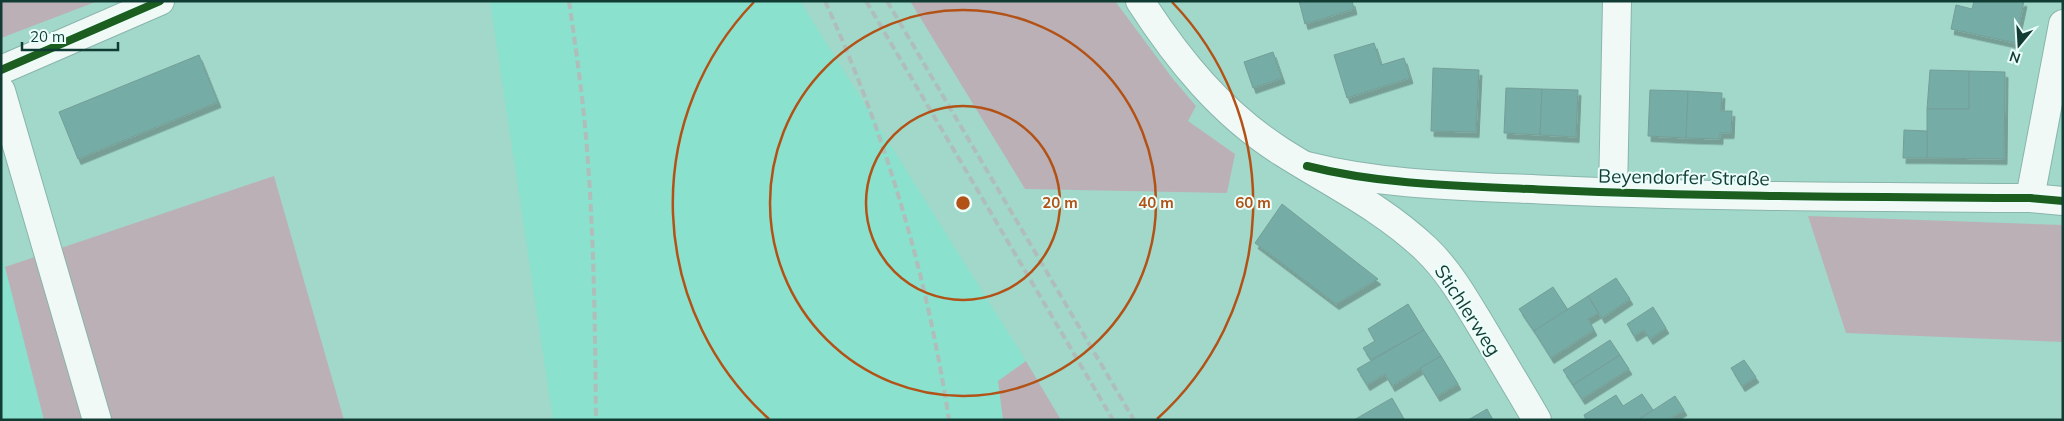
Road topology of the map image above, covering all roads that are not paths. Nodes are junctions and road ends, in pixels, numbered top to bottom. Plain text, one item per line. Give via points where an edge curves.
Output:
1 (160, 1) edge
2 (1140, 1) edge
3 (1617, 1) edge
4 (2063, 24) edge
5 (1, 70) edge
6 (1, 91) edge
7 (1307, 166) junction
8 (1613, 192) junction
9 (2030, 198) junction
10 (2063, 201) edge
11 (97, 420) edge
12 (1537, 420) edge

1 - 5 street
2 - 7 street, Stichlerweg via 1176,53 1218,101 1257,135
3 - 8 street
4 - 9 street
6 - 11 street
7 - 8 street, Beyendorfer Straße via 1404,183
7 - 12 street, Stichlerweg via 1389,218 1432,256 1457,285
8 - 9 street, Beyendorfer Straße
9 - 10 street, Beyendorfer Straße

